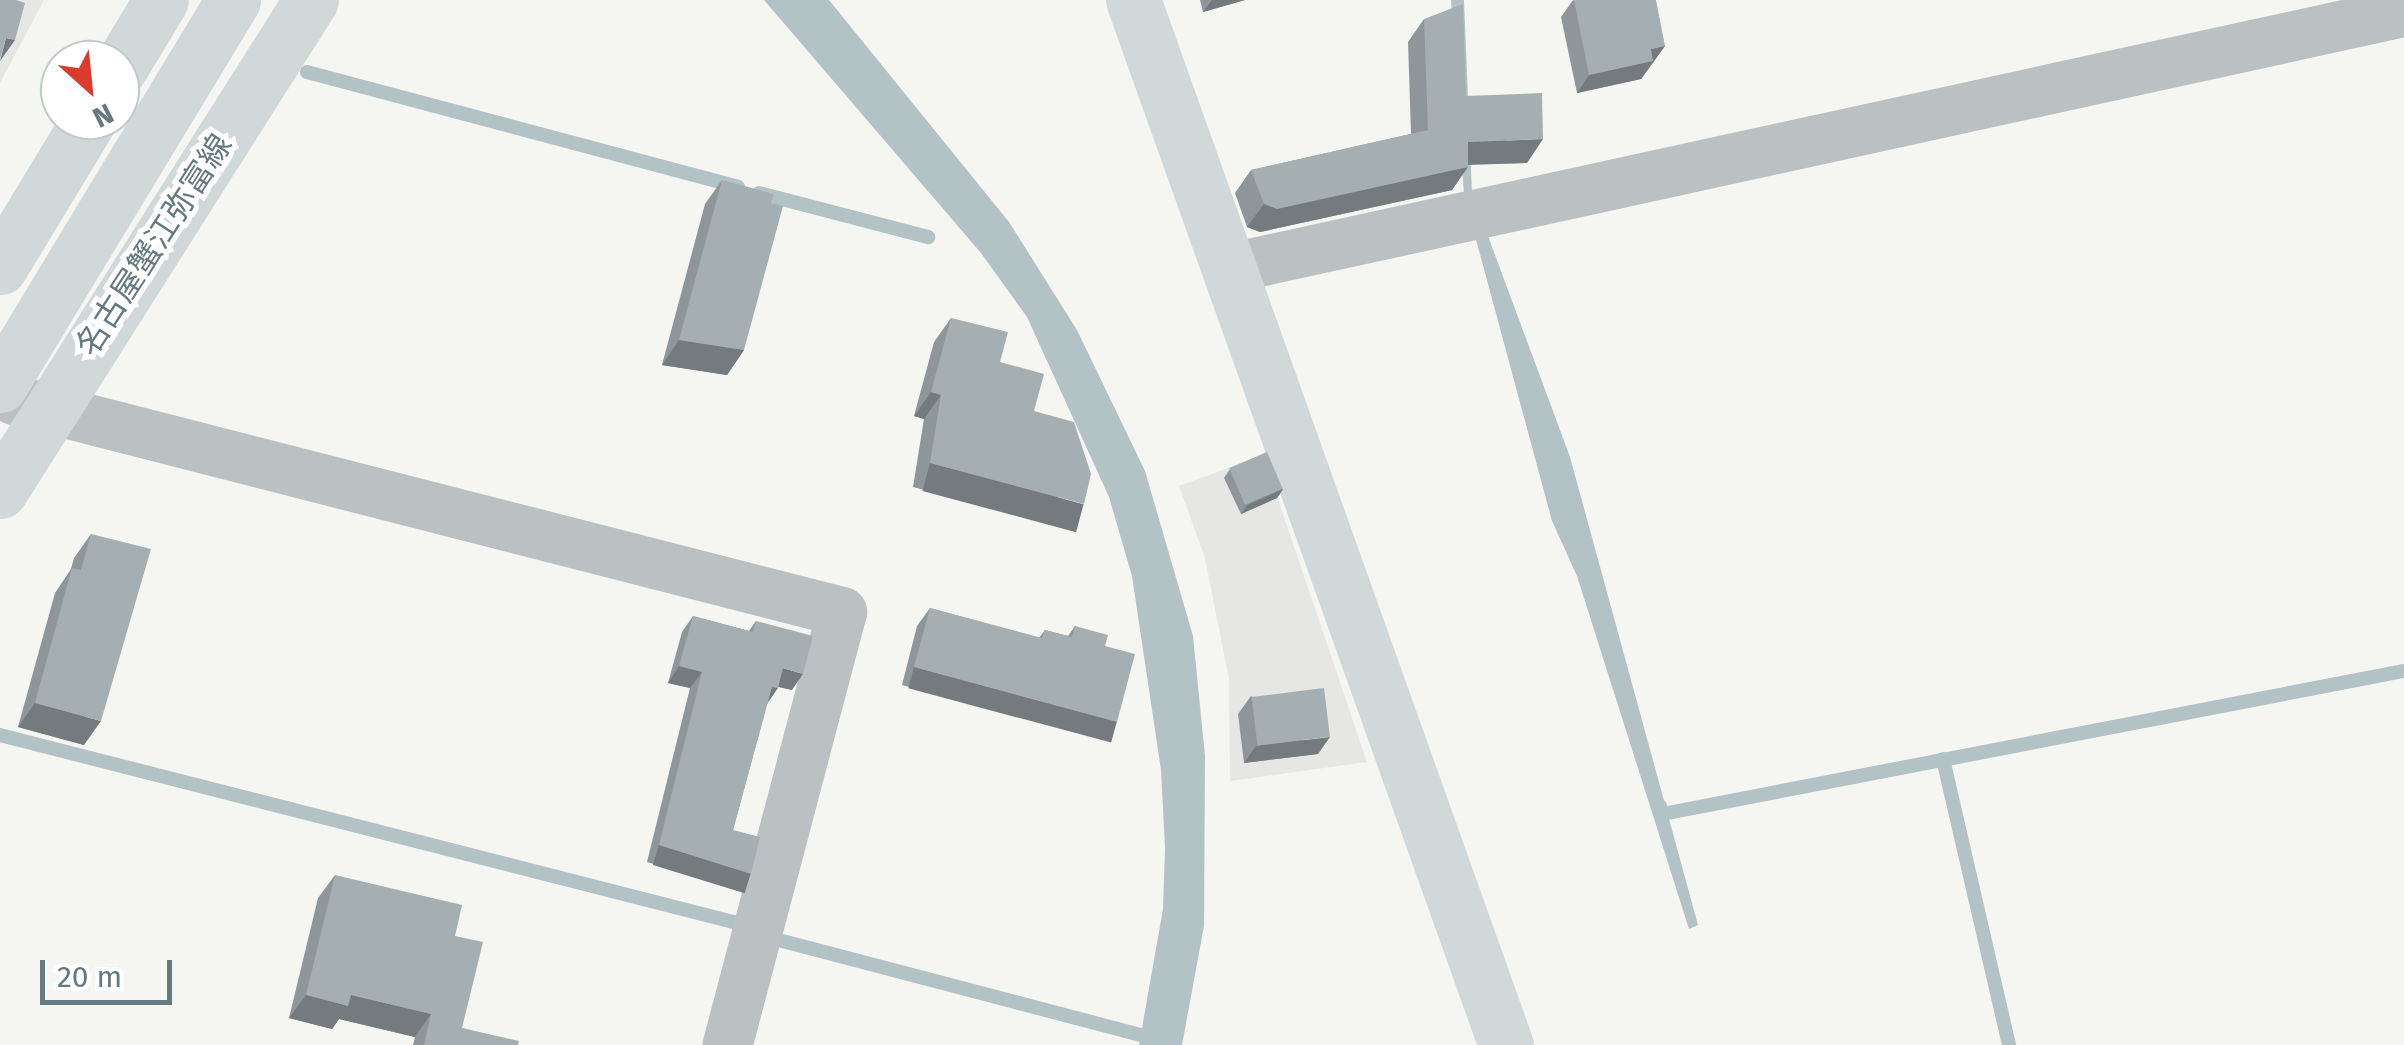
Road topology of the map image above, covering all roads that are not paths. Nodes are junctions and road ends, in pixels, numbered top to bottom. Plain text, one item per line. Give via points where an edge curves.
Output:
1 (161, 0) edge
2 (232, 0) edge
3 (311, 0) edge
4 (1133, 0) edge
5 (2404, 12) edge
6 (137, 40) edge
7 (77, 140) edge
8 (0, 267) edge
9 (1231, 268) junction
10 (0, 385) edge
11 (25, 402) edge
12 (0, 490) edge
13 (728, 1045) edge
14 (1506, 1045) edge

1 - 6 main road
2 - 10 main road
3 - 11 main road, 名古屋蟹江弥富線
4 - 9 main road
5 - 9 street
7 - 8 main road
9 - 14 main road
11 - 12 main road, 名古屋蟹江弥富線
11 - 13 street via 842,612

